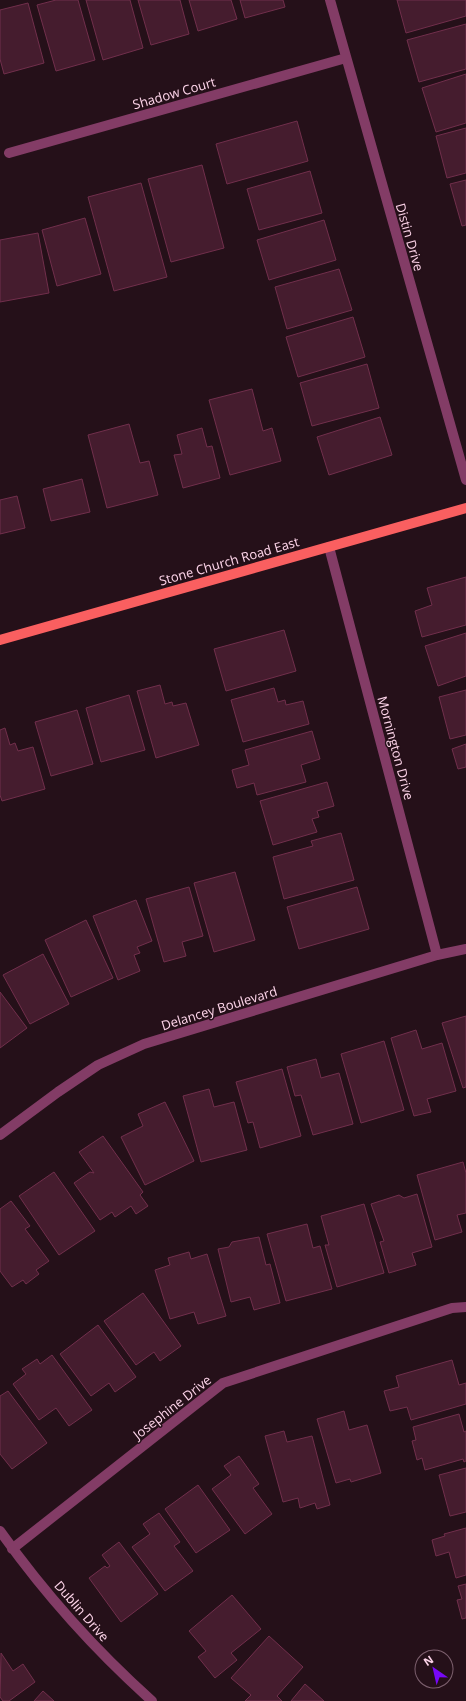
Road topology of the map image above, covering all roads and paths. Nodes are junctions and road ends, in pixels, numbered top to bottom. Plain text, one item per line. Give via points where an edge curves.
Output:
1 (330, 0) edge
2 (346, 58) junction
3 (9, 153) dead end
4 (466, 480) edge
5 (466, 508) edge
6 (329, 547) junction
7 (0, 640) edge
8 (466, 949) edge
9 (437, 955) junction
10 (0, 1135) edge
11 (466, 1306) edge
12 (0, 1531) edge
13 (12, 1549) junction
14 (152, 1701) edge

1 - 2 street, Distin Drive
2 - 3 street, Shadow Court
2 - 4 street, Distin Drive
5 - 6 main road, Stone Church Road East
6 - 7 main road, Stone Church Road East
6 - 9 street, Mornington Drive
8 - 9 street, Delancey Boulevard
9 - 10 street, Delancey Boulevard via 144,1044 98,1065
11 - 13 street, Josephine Drive via 452,1308 223,1383
12 - 13 street, Dublin Drive
13 - 14 street, Dublin Drive via 79,1631

